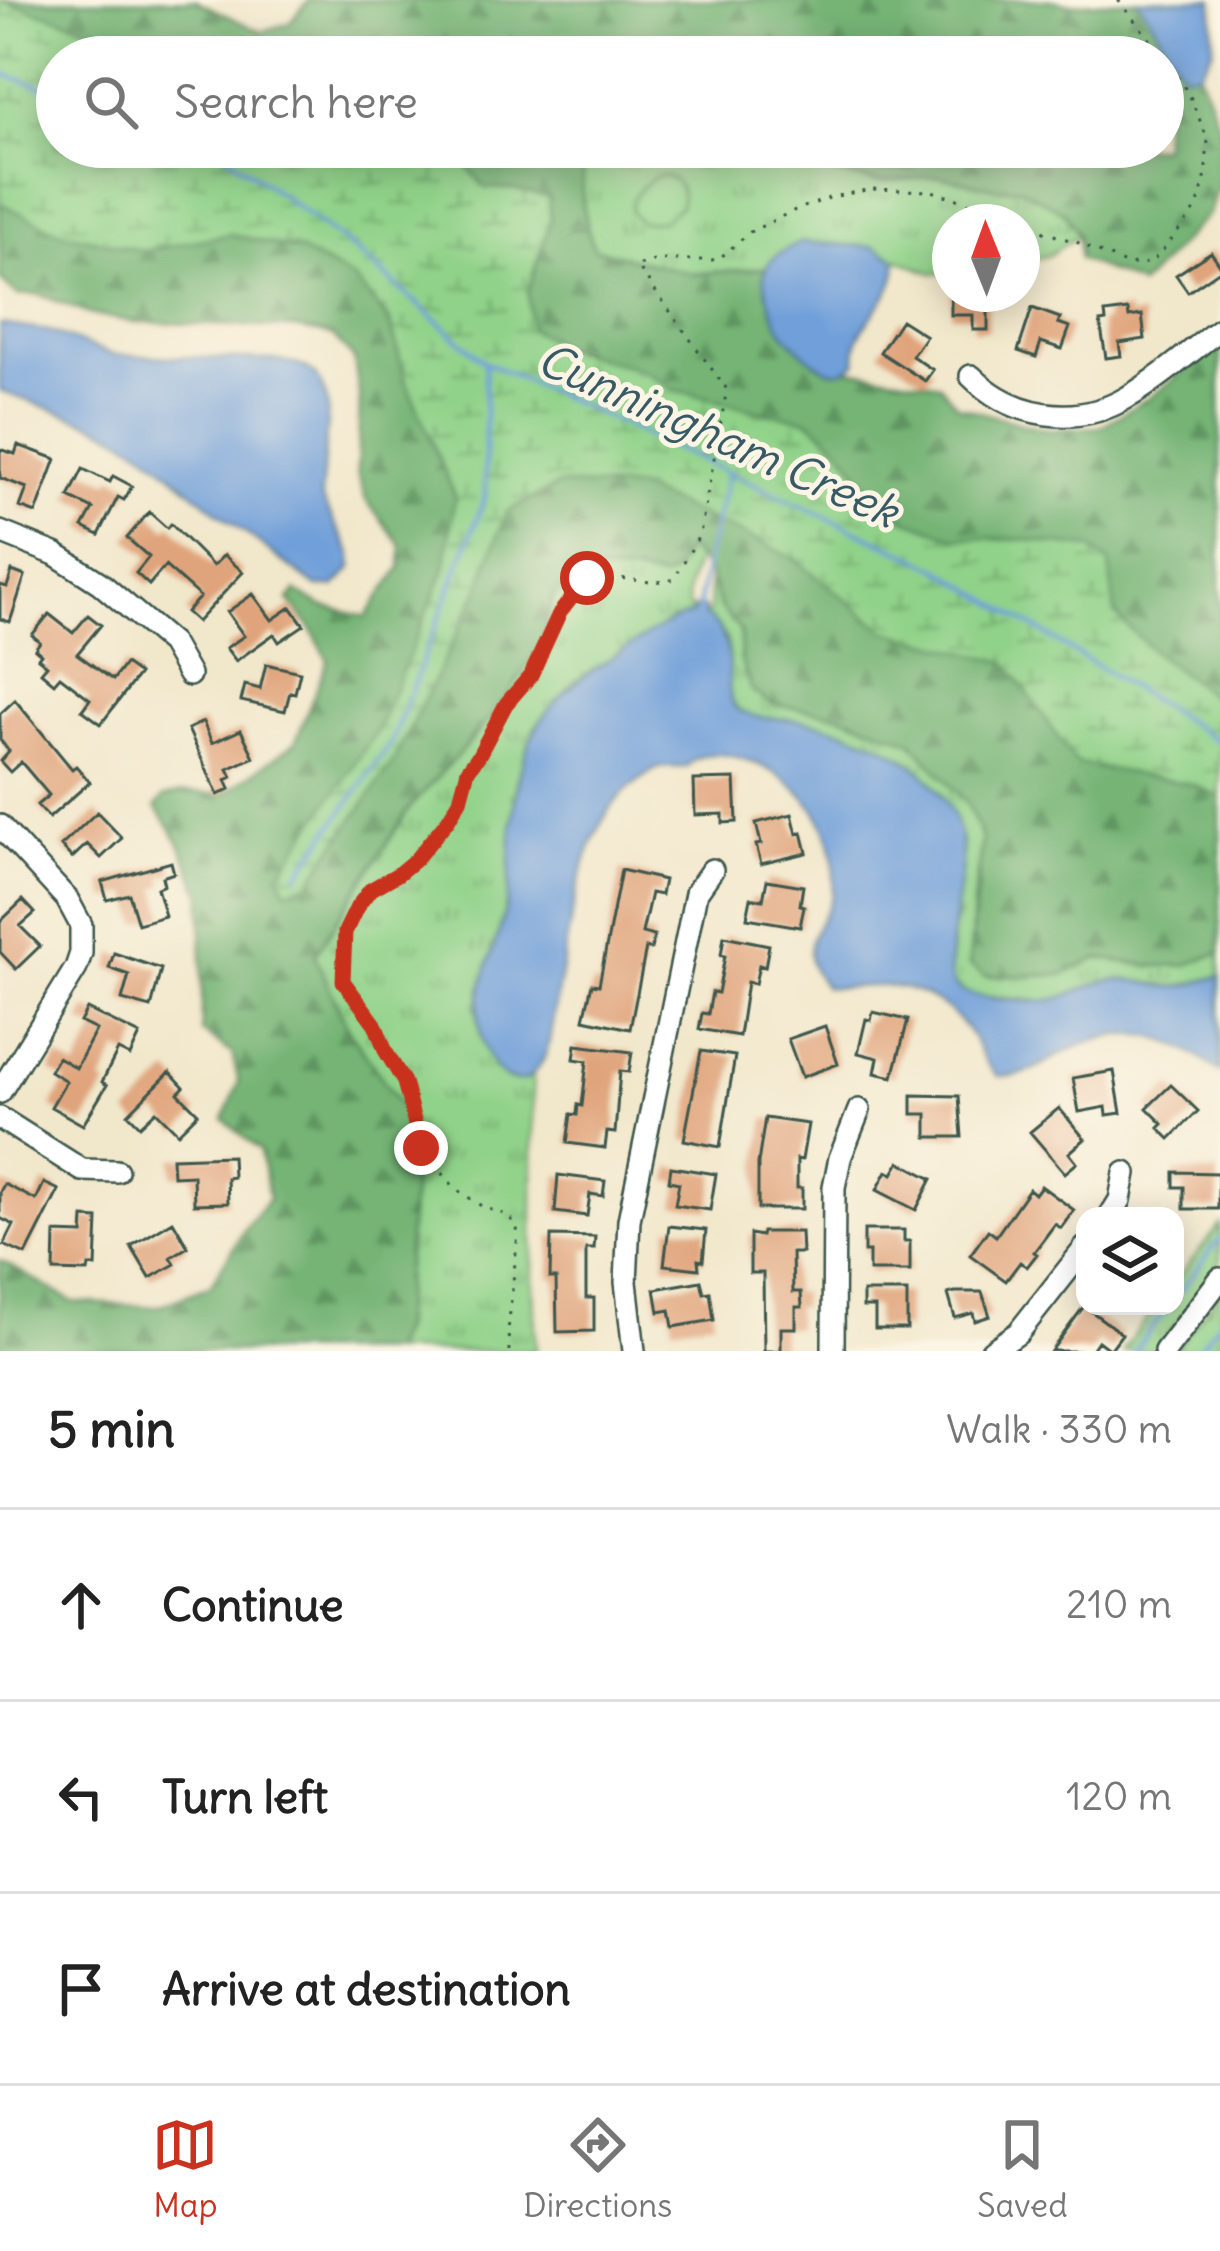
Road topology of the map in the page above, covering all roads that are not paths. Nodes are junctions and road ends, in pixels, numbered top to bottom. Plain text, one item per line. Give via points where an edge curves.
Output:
1 (1220, 329) edge
2 (971, 376) dead end
3 (0, 532) edge
4 (189, 675) dead end
5 (0, 826) edge
6 (712, 870) dead end
7 (0, 1092) edge
8 (859, 1110) dead end
9 (0, 1118) edge
10 (117, 1171) dead end
11 (1125, 1173) dead end
12 (1116, 1207) edge
13 (1076, 1260) edge
14 (1220, 1279) edge
15 (634, 1351) edge
16 (833, 1351) edge
17 (992, 1351) edge
18 (1165, 1351) edge

1 - 2 street via 1130,397 1086,414 1021,409
3 - 4 street via 100,583 171,643
5 - 7 street via 67,898 82,938 76,968
6 - 15 street via 696,893 629,1220
8 - 16 street via 834,1186
9 - 10 street via 82,1170
11 - 12 street
13 - 17 street via 1018,1334
14 - 18 street

